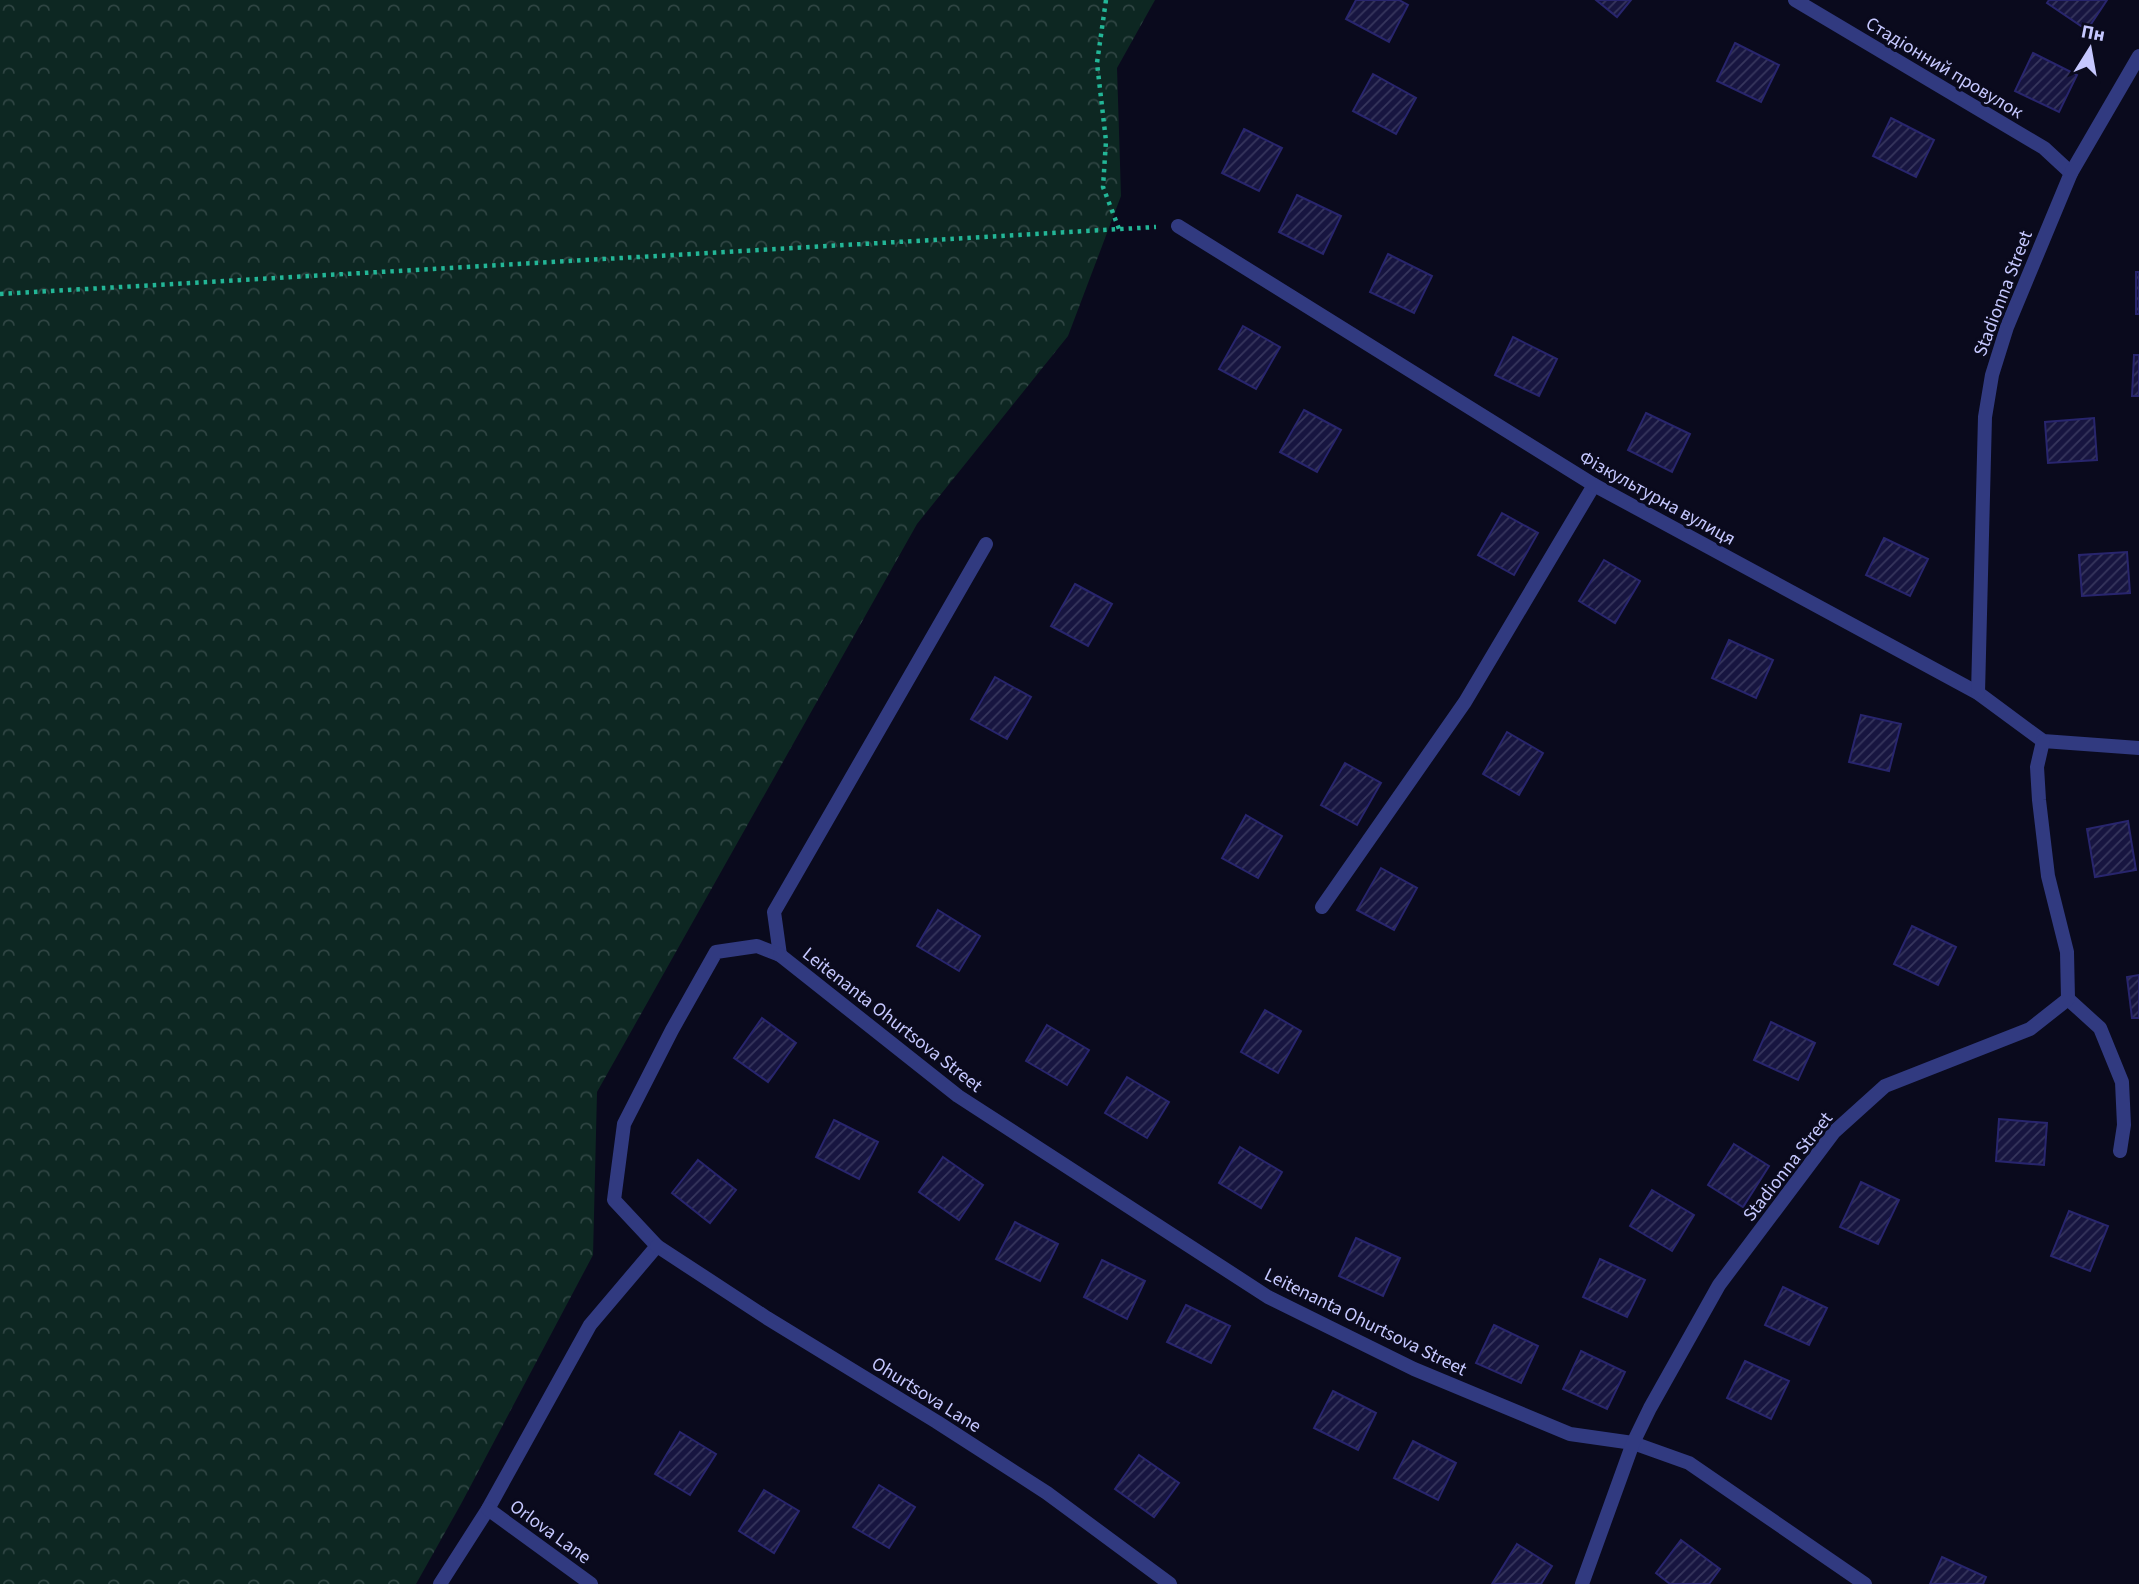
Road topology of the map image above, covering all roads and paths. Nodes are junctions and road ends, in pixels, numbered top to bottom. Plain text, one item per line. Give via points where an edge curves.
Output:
1 (1105, 0) edge
2 (1794, 0) edge
3 (2139, 56) edge
4 (2071, 173) junction
5 (1178, 226) joint
6 (1119, 229) junction
7 (0, 294) edge
8 (1594, 485) junction
9 (986, 544) dead end
10 (1978, 692) junction
11 (2043, 741) junction
12 (2139, 748) edge
13 (1322, 907) dead end
14 (780, 955) junction
15 (2068, 999) junction
16 (2120, 1151) dead end
17 (657, 1246) junction
18 (1633, 1444) junction
19 (488, 1509) junction
20 (440, 1584) edge
21 (591, 1584) edge
22 (1170, 1584) edge
23 (1582, 1584) edge
24 (1865, 1584) edge

1 - 6 path via 1097,63 1106,141 1103,187
2 - 4 street, Стадіонний провулок via 2045,148
3 - 4 street, Stadionna Street
4 - 10 street, Stadionna Street via 1992,374 1985,417
5 - 6 path
5 - 8 street, Фізкультурна вулиця
6 - 7 path
8 - 10 street, Фізкультурна вулиця
8 - 13 street via 1465,702
9 - 14 street via 774,912
10 - 11 street, Фізкультурна вулиця
11 - 12 street
11 - 15 street via 2037,767 2039,800 2048,876 2067,952
14 - 17 street, Ohurtsova Lane via 757,946 716,952 624,1124 614,1200
14 - 18 street, Leitenanta Ohurtsova Street via 958,1096 1268,1297 1414,1369 1570,1434
15 - 16 street via 2100,1028 2122,1083
15 - 18 street, Stadionna Street via 2030,1030 1885,1086 1834,1132 1719,1285
17 - 19 street via 590,1325
17 - 22 street, Ohurtsova Lane via 1047,1493
18 - 23 street, Stadionna Street
18 - 24 street, Leitenanta Ohurtsova Street via 1689,1463
19 - 20 street
19 - 21 street, Orlova Lane

